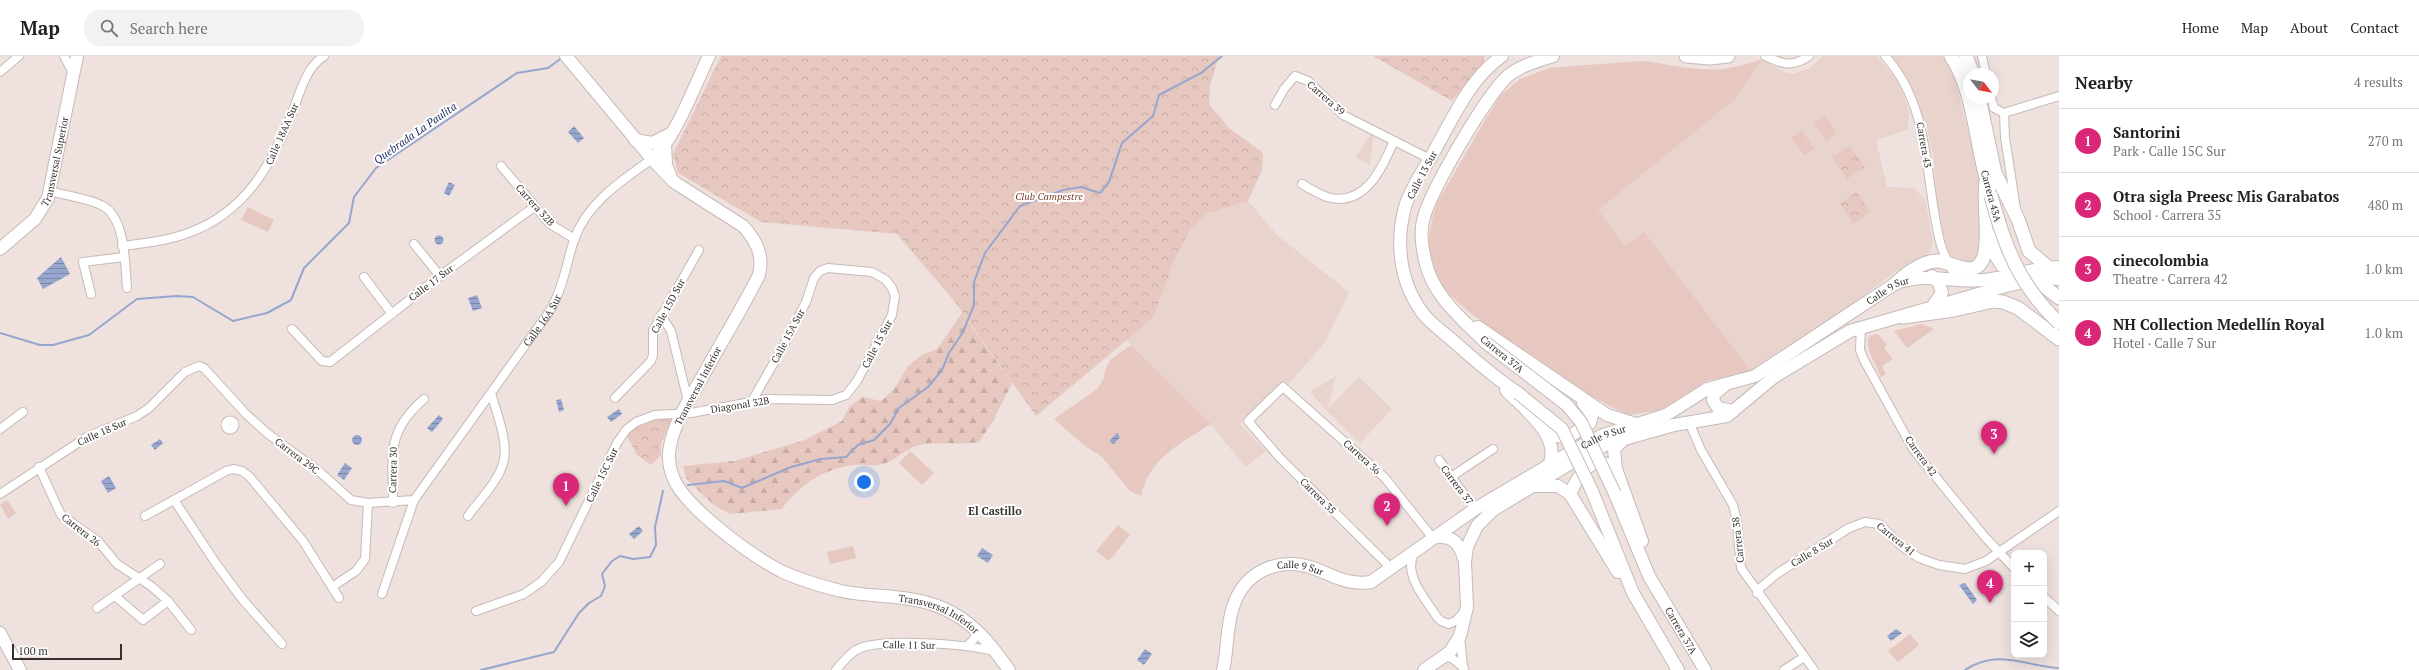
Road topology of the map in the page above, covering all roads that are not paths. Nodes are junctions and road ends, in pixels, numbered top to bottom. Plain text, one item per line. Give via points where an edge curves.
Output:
1 (19, 56) edge
2 (64, 56) edge
3 (77, 56) edge
4 (324, 56) edge
5 (708, 56) edge
6 (1502, 56) edge
7 (1553, 56) edge
8 (1686, 56) edge
9 (1728, 56) edge
10 (1765, 56) edge
11 (1809, 56) edge
12 (1885, 56) edge
13 (1951, 56) edge
14 (1966, 56) edge
15 (1982, 56) edge
16 (568, 58) edge
17 (1773, 58) edge
18 (1971, 68) edge
19 (1985, 68) edge
20 (0, 72) edge
21 (74, 73) junction
22 (2059, 96) edge
23 (1980, 104) edge
24 (1993, 104) edge
25 (1275, 105) dead end
26 (2004, 113) junction
27 (672, 132) junction
28 (636, 140) junction
29 (1394, 141) junction
30 (665, 144) junction
31 (652, 159) junction
32 (1430, 159) junction
33 (501, 166) dead end
34 (1991, 178) junction
35 (674, 182) junction
36 (1302, 184) dead end
37 (50, 191) junction
38 (1995, 195) junction
39 (534, 207) junction
40 (2018, 219) junction
41 (1986, 223) junction
42 (575, 239) junction
43 (1940, 243) junction
44 (414, 244) dead end
45 (122, 246) junction
46 (0, 249) edge
47 (699, 250) dead end
48 (124, 257) junction
49 (1933, 262) junction
50 (1950, 266) junction
51 (2054, 268) edge
52 (820, 271) joint
53 (2015, 273) junction
54 (440, 276) junction
55 (1932, 276) junction
56 (364, 277) dead end
57 (1956, 278) junction
58 (2059, 278) edge
59 (2034, 279) junction
60 (1896, 283) junction
61 (128, 288) dead end
62 (91, 294) dead end
63 (2059, 298) edge
64 (1932, 307) junction
65 (2059, 311) edge
66 (1456, 313) junction
67 (392, 314) junction
68 (661, 315) junction
69 (1903, 316) junction
70 (2059, 323) edge
71 (1862, 327) junction
72 (292, 329) dead end
73 (2059, 339) edge
74 (199, 366) joint
75 (1493, 376) junction
76 (684, 381) junction
77 (1725, 385) junction
78 (1283, 387) joint
79 (696, 388) junction
80 (491, 393) junction
81 (846, 395) joint
82 (1578, 396) junction
83 (615, 398) dead end
84 (424, 399) dead end
85 (688, 401) junction
86 (752, 401) junction
87 (484, 402) junction
88 (494, 405) junction
89 (1733, 411) junction
90 (23, 412) dead end
91 (246, 414) junction
92 (676, 417) junction
93 (1689, 422) junction
94 (234, 424) dead end
95 (1636, 424) junction
96 (0, 429) edge
97 (1548, 434) junction
98 (1624, 439) junction
99 (1493, 449) dead end
100 (1438, 460) dead end
101 (39, 467) junction
102 (1548, 467) junction
103 (1616, 469) junction
104 (1451, 477) junction
105 (1534, 486) junction
106 (0, 494) edge
107 (1570, 494) junction
108 (174, 500) junction
109 (414, 500) junction
110 (368, 503) junction
111 (393, 503) junction
112 (1475, 509) junction
113 (2059, 511) edge
114 (145, 516) dead end
115 (468, 516) dead end
116 (1873, 521) joint
117 (1432, 537) junction
118 (1415, 550) junction
119 (1998, 552) junction
120 (1465, 562) junction
121 (160, 564) dead end
122 (2011, 565) edge
123 (1392, 569) junction
124 (140, 579) junction
125 (332, 587) junction
126 (1633, 592) junction
127 (1757, 593) junction
128 (382, 594) dead end
129 (115, 596) junction
130 (339, 598) dead end
131 (1663, 598) junction
132 (168, 601) junction
133 (2047, 601) edge
134 (1467, 607) junction
135 (97, 608) dead end
136 (2059, 611) edge
137 (476, 612) dead end
138 (191, 630) dead end
139 (977, 630) junction
140 (0, 633) edge
141 (1460, 636) junction
142 (282, 644) dead end
143 (967, 646) junction
144 (996, 652) junction
145 (1443, 657) junction
146 (1804, 657) junction
147 (1464, 668) edge
148 (20, 670) edge
149 (836, 670) edge
150 (1009, 670) edge
151 (1223, 670) edge
152 (1424, 670) edge
153 (1678, 670) edge
154 (1705, 670) edge
155 (1784, 670) edge
156 (1814, 670) edge

1 - 20 street
2 - 21 street
3 - 21 main road, Transversal Superior
4 - 45 street, Calle 18AA Sur via 317,60 306,77 264,174 242,200 214,222 187,234
5 - 27 main road, Calle 16A Sur
6 - 32 main road, Calle 13 Sur via 1483,72 1465,95
7 - 66 main road, Carrera 37A via 1526,65 1494,90 1429,202 1423,221 1425,261 1434,285
8 - 9 main road
10 - 17 street
11 - 17 street via 1793,64 1779,63
12 - 43 street, Carrera 43 via 1904,84 1921,124
13 - 34 main road, Carrera 43A via 1967,90
14 - 18 main road
15 - 19 street
16 - 28 main road, Transversal Inferior
21 - 37 main road, Transversal Superior
22 - 26 street
23 - 34 main road, Carrera 43A
24 - 26 street via 1994,108
25 - 29 street, Carrera 39 via 1295,76 1308,81 1343,115
26 - 40 street, Carrera 43A via 2005,137
27 - 28 main road via 652,143
27 - 30 main road, Calle 16A Sur
28 - 31 main road, Transversal Inferior
29 - 32 street, Carrera 39
29 - 36 street via 1371,184 1354,196 1331,198
30 - 31 main road, Calle 16A Sur
30 - 35 main road via 666,165
31 - 35 main road, Transversal Inferior
31 - 42 street, Calle 16A Sur via 604,194
32 - 75 main road, Calle 13 Sur via 1406,205 1400,244 1401,262 1411,294 1426,316
33 - 39 street, Carrera 32B
34 - 38 main road, Carrera 43A
34 - 40 main road
34 - 41 main road via 1984,198
35 - 79 main road, Transversal Inferior via 743,226 757,244 761,259 759,275 749,296
37 - 45 street via 103,206 116,218
37 - 46 main road, Transversal Superior via 35,219
38 - 65 main road, Carrera 43A via 2021,261 2039,288
38 - 70 main road, Carrera 43A, bridge via 2002,237 2014,264 2032,293
39 - 42 street, Carrera 32B via 550,224
39 - 54 street, Calle 17 Sur
40 - 51 main road via 2029,251
41 - 50 main road via 1985,250 1980,262 1967,269
41 - 53 main road via 1997,258
42 - 80 street, Calle 16A Sur via 556,300
43 - 49 street, Carrera 43
43 - 50 street, Carrera 43
44 - 54 street
45 - 48 street
47 - 68 street, Calle 15D Sur
48 - 61 street
48 - 62 street via 83,262
49 - 50 main road via 1939,261
49 - 60 main road via 1915,268
50 - 57 street, Carrera 43
51 - 53 main road, Calle 9 Sur
52 - 81 street, Calle 15 Sur via 828,268 872,272 886,280 892,288 895,305 892,315 858,381
52 - 86 street, Calle 15A Sur via 814,278 806,302 787,339
53 - 57 main road, Calle 9 Sur via 1985,280
53 - 59 main road
54 - 67 street, Calle 17 Sur
55 - 57 main road, Calle 9 Sur
55 - 60 main road, Calle 9 Sur
55 - 64 main road via 1940,283 1942,293
56 - 67 street
58 - 59 main road, Calle 9 Sur
59 - 63 main road
59 - 64 main road, Calle 9 Sur
60 - 77 main road, Calle 9 Sur via 1755,376
64 - 69 main road, Calle 9 Sur
66 - 82 main road
66 - 131 main road, Carrera 37A, bridge via 1485,342 1567,405 1581,422 1615,494 1649,576
67 - 72 street, Calle 17 Sur via 330,362 322,361
68 - 76 street via 671,331
68 - 83 street, Calle 15D Sur via 652,331 654,355 651,362
69 - 71 main road, Calle 9 Sur
69 - 73 main road via 1954,310 1993,300 2018,308
71 - 89 main road, Calle 9 Sur via 1834,339 1780,373
71 - 119 street, Carrera 42 via 1860,350 1864,360 1913,449
74 - 91 street, Carrera 29C via 204,368
74 - 101 street, Calle 18 Sur via 185,372 149,408 137,416 87,437
75 - 97 main road
75 - 126 main road, bridge via 1541,410 1562,429 1592,490
76 - 79 street
76 - 85 street
77 - 89 main road via 1714,394 1713,400 1718,408
77 - 95 main road, Calle 9 Sur via 1707,389 1666,415
78 - 117 street, Carrera 36 via 1385,478
78 - 123 street, Carrera 35 via 1248,421 1280,458
79 - 85 main road, Transversal Inferior
80 - 87 street, Calle 16A Sur
80 - 88 street
81 - 86 street, Diagonal 32B via 832,400
82 - 95 main road via 1607,415
82 - 97 main road via 1592,415 1590,422 1567,438
84 - 111 street, Carrera 30 via 407,415 395,434
85 - 92 main road, Transversal Inferior
86 - 92 street, Diagonal 32B
87 - 88 street
87 - 109 street, Calle 16A Sur
88 - 115 street via 505,447 504,459 500,472
89 - 93 main road, Calle 9 Sur via 1720,418
90 - 96 street
91 - 94 street
91 - 110 street, Carrera 29C via 351,500
92 - 137 street, Calle 15C Sur via 647,417 626,430 617,443 559,562 541,582 524,594
92 - 139 main road, Transversal Inferior via 669,457 677,485 707,518 753,554 782,571 814,584 847,592 929,603 957,615
93 - 98 main road, Calle 9 Sur
93 - 127 street, Carrera 38 via 1701,450 1733,505 1741,568
95 - 102 main road, Calle 9 Sur via 1603,435
97 - 102 main road via 1552,455
98 - 103 main road via 1614,449
98 - 105 main road, Calle 9 Sur via 1591,452
99 - 104 street
100 - 104 street, Carrera 37
101 - 106 street, Calle 18 Sur
101 - 124 street, Carrera 26 via 61,515 98,541 117,564
102 - 112 main road, Calle 9 Sur
103 - 107 main road via 1598,462 1591,465 1577,479
103 - 131 main road
104 - 112 street, Carrera 37
105 - 107 main road via 1558,486
105 - 120 main road, Calle 9 Sur via 1493,510 1477,526 1470,539
107 - 126 main road
108 - 114 street
108 - 125 street via 226,471 242,471 303,541
108 - 142 street via 243,600
109 - 111 street, Carrera 29C
109 - 128 street, Calle 16A Sur
110 - 111 street, Carrera 29C
110 - 125 street via 365,559 356,571
112 - 117 main road, Calle 9 Sur
113 - 119 street
116 - 119 street, Carrera 41 via 1885,528 1915,556 1939,565 1965,569 1986,561
116 - 127 street, Calle 8 Sur via 1849,528 1778,573
117 - 118 main road, Calle 9 Sur
117 - 120 main road via 1453,539 1462,549
118 - 123 main road, Calle 9 Sur
118 - 134 street via 1410,560 1412,576 1436,617 1449,624 1457,620
119 - 122 street, Carrera 42
120 - 134 main road, Calle 9 Sur
121 - 124 street
123 - 151 main road, Calle 9 Sur via 1371,582 1361,584 1350,583 1294,564 1268,567 1255,574 1246,583 1232,608
124 - 129 street
124 - 132 street, Carrera 26
125 - 130 street
126 - 153 main road
127 - 146 street, Carrera 38
129 - 132 street via 143,620
129 - 135 street
131 - 154 main road, Carrera 37A
132 - 138 street, Carrera 26
133 - 136 street
134 - 141 main road, Calle 9 Sur
139 - 143 street via 974,639
139 - 144 main road, Transversal Inferior
140 - 148 main road
141 - 145 main road, Calle 9 Sur via 1455,646
141 - 147 street
143 - 144 street, Calle 11 Sur
143 - 149 street, Calle 11 Sur via 868,646 856,650
144 - 150 main road, Transversal Inferior
145 - 147 street via 1452,658
145 - 152 main road, Calle 9 Sur
146 - 155 street
146 - 156 street, Carrera 38

